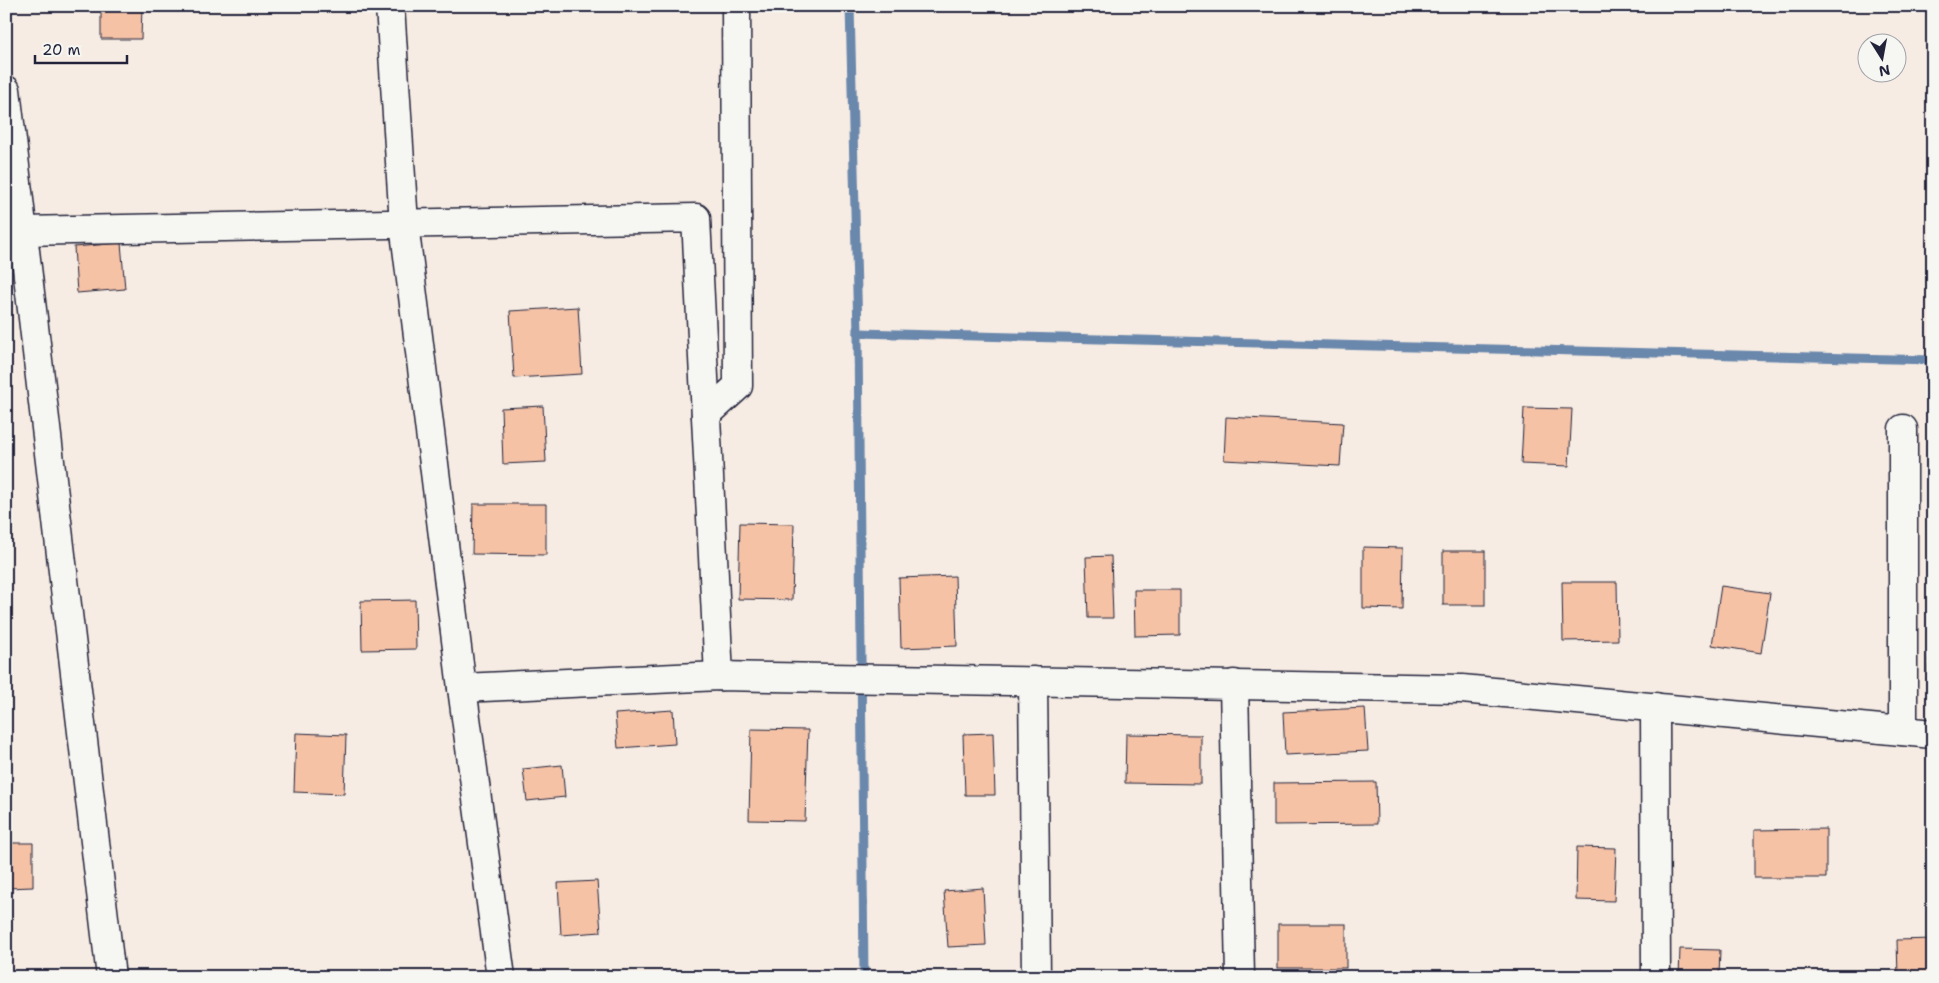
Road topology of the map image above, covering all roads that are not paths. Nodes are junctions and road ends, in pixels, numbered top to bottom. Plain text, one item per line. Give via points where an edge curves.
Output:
1 (390, 6) edge
2 (736, 6) edge
3 (6, 90) edge
4 (404, 224) junction
5 (22, 231) junction
6 (706, 415) junction
7 (1903, 429) dead end
8 (718, 676) junction
9 (1033, 681) junction
10 (1234, 684) junction
11 (462, 688) junction
12 (1654, 707) junction
13 (1903, 731) junction
14 (1933, 734) edge
15 (111, 977) edge
16 (501, 977) edge
17 (1036, 977) edge
18 (1240, 977) edge
19 (1656, 977) edge

1 - 4 street
2 - 6 street via 738,386
3 - 5 street
4 - 5 street
4 - 6 street via 696,218
4 - 11 street
5 - 15 street
6 - 8 street
7 - 13 street
8 - 9 street
8 - 11 street
9 - 10 street
9 - 17 street
10 - 12 street via 1462,689
10 - 18 street
11 - 16 street
12 - 13 street
12 - 19 street
13 - 14 street

